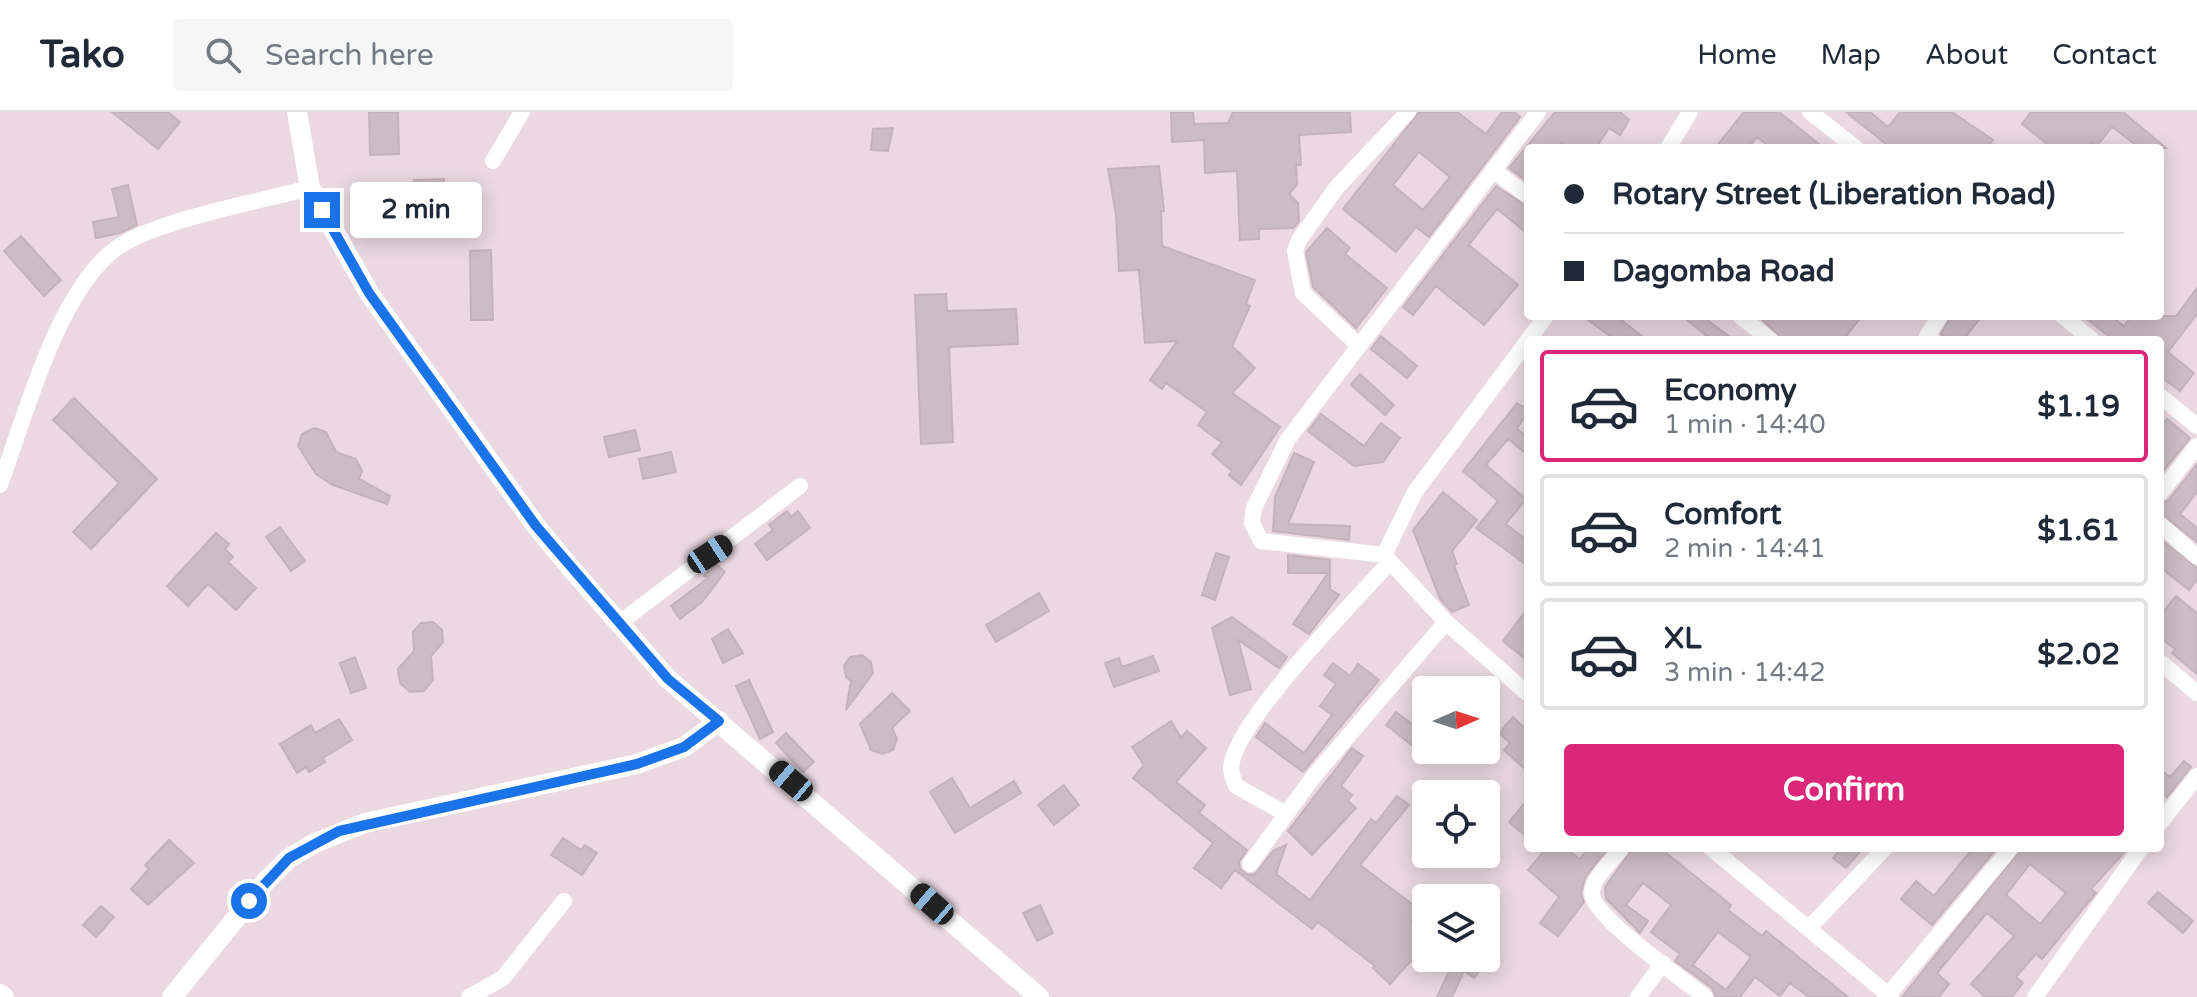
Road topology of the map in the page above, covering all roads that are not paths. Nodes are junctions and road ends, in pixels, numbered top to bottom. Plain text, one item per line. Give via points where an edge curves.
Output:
1 (297, 112) edge
2 (522, 112) edge
3 (1408, 112) edge
4 (1538, 112) edge
5 (1690, 112) edge
6 (1810, 112) edge
7 (1670, 144) edge
8 (1851, 144) edge
9 (493, 161) dead end
10 (1493, 170) junction
11 (310, 188) junction
12 (1524, 193) edge
13 (1543, 320) edge
14 (1745, 320) edge
15 (2068, 320) edge
16 (1531, 336) edge
17 (1766, 336) edge
18 (2087, 336) edge
19 (1358, 345) junction
20 (1524, 345) edge
21 (2164, 399) edge
22 (2197, 426) edge
23 (2197, 446) edge
24 (0, 485) edge
25 (800, 486) dead end
26 (2164, 488) edge
27 (2164, 528) edge
28 (2197, 557) edge
29 (1387, 558) junction
30 (1446, 622) junction
31 (618, 624) junction
32 (2164, 667) edge
33 (1524, 690) edge
34 (2197, 693) edge
35 (719, 721) junction
36 (2197, 776) edge
37 (1286, 814) junction
38 (2164, 818) edge
39 (1619, 852) edge
40 (1716, 852) edge
41 (1881, 852) edge
42 (2008, 852) edge
43 (2138, 852) edge
44 (1250, 864) dead end
45 (564, 901) dead end
46 (1809, 928) junction
47 (1663, 963) junction
48 (1884, 995) edge
49 (172, 997) edge
50 (469, 997) edge
51 (1039, 997) edge
52 (1638, 997) edge
53 (1705, 997) edge
54 (2035, 997) edge

1 - 11 street
2 - 9 street
3 - 19 street via 1337,187 1295,251 1303,293
4 - 10 street
5 - 7 street
6 - 8 street
10 - 12 street
10 - 19 street
11 - 24 street via 184,222 121,245 101,260 78,288 57,333
11 - 31 street via 369,293 536,526
13 - 16 street
14 - 17 street
15 - 18 street
19 - 29 street via 1288,439 1254,508 1252,523 1261,541 1272,545 1316,545
20 - 29 street via 1422,481
21 - 22 street
23 - 26 street
25 - 31 street
27 - 28 street
29 - 30 street
29 - 37 street via 1248,728 1233,759 1236,786
30 - 33 street
30 - 37 street
31 - 35 street via 668,679
32 - 34 street
35 - 49 street via 684,747 637,764 365,823 315,843 289,858 266,881
35 - 51 street
36 - 38 street
37 - 44 street
39 - 47 street via 1596,880 1594,902
40 - 46 street
41 - 46 street
42 - 48 street
43 - 54 street
45 - 50 street via 503,978
46 - 48 street
47 - 52 street
47 - 53 street

